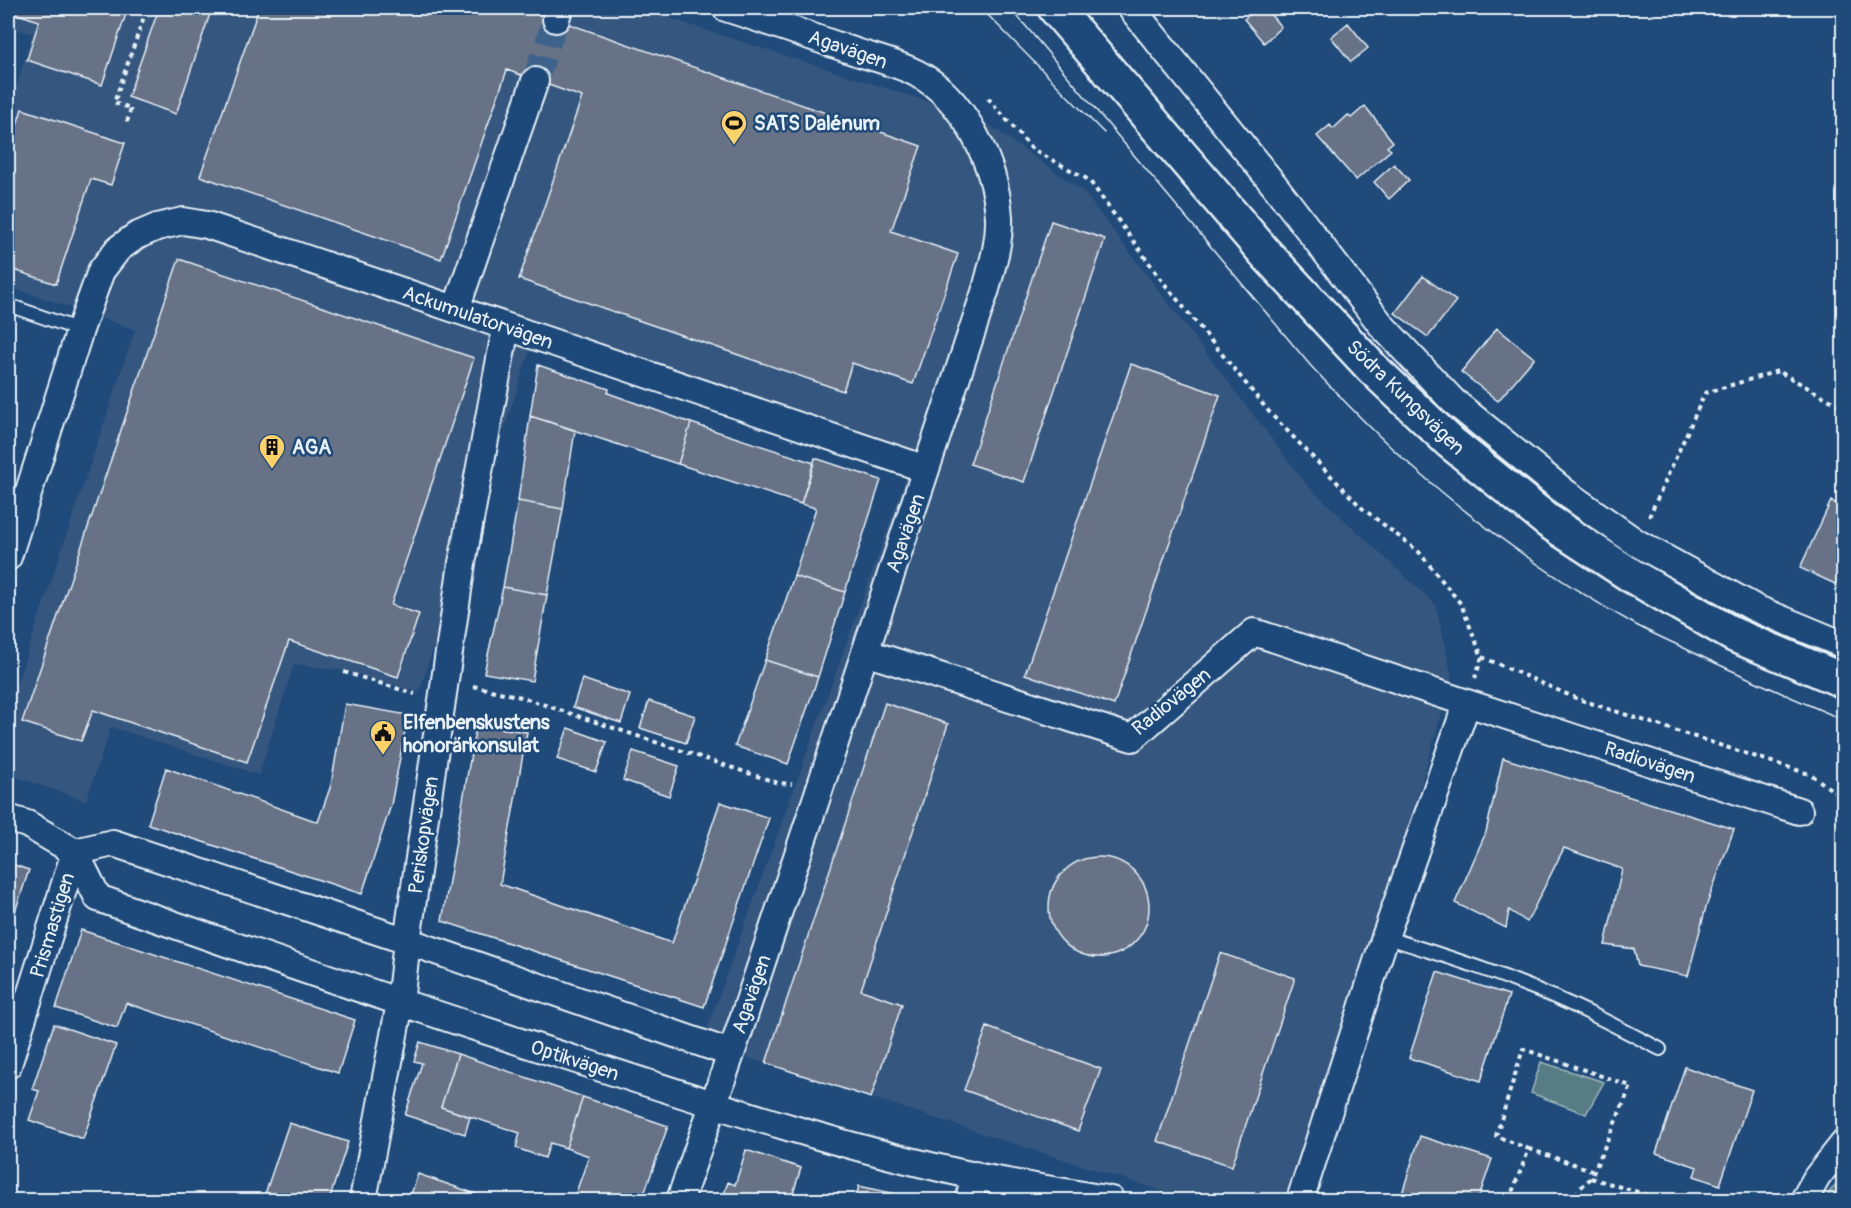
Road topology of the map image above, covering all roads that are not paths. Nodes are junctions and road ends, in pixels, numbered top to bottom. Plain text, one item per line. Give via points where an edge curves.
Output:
1 (726, 8) edge
2 (1055, 8) edge
3 (1131, 8) edge
4 (535, 81) tunnel mouth
5 (8, 305) edge
6 (456, 309) junction
7 (506, 327) junction
8 (80, 330) junction
9 (926, 469) junction
10 (8, 557) edge
11 (1844, 645) edge
12 (865, 652) junction
13 (1844, 681) edge
14 (1467, 703) junction
15 (1799, 811) dead end
16 (8, 818) edge
17 (75, 852) junction
18 (1385, 937) junction
19 (407, 941) junction
20 (400, 1003) junction
21 (1660, 1049) dead end
22 (730, 1053) junction
23 (8, 1065) edge
24 (712, 1104) junction
25 (1844, 1143) edge
26 (975, 1175) junction
27 (363, 1200) edge
28 (680, 1200) edge
29 (969, 1200) edge
30 (1112, 1200) edge
31 (1300, 1200) edge
32 (1804, 1200) edge

1 - 9 street, Agavägen via 916,73 945,94 964,116 983,151 994,183 999,218 997,246
2 - 13 main road, Södra Kungsvägen via 1265,253 1372,368 1450,442 1548,521 1632,576 1734,635
3 - 11 street, Södra Kungsvägen via 1383,327 1453,401 1566,493 1637,543 1755,608
4 - 6 street
5 - 8 lane
6 - 7 street, Ackumulatorvägen
6 - 8 street, Ackumulatorvägen via 207,225 183,221 136,236 118,249 101,271
7 - 9 street, Ackumulatorvägen
7 - 19 street, Periskopvägen via 462,563
8 - 10 street, Ackumulatorvägen
9 - 12 street, Agavägen
12 - 14 street, Radiovägen via 1132,738 1254,632
12 - 22 street, Agavägen
14 - 15 street, Radiovägen
14 - 18 street
16 - 17 street via 27,824
17 - 19 street via 112,843
17 - 20 street, Optikvägen via 98,898
17 - 23 street, Prismastigen
18 - 21 lane via 1520,983 1591,1013
18 - 31 street
19 - 20 street, Periskopvägen
19 - 22 street
20 - 24 street, Optikvägen
20 - 27 street, Periskopvägen
22 - 24 street, Agavägen
24 - 26 street, Optikvägen via 836,1141
24 - 28 street, Agavägen
25 - 32 street
26 - 29 street
26 - 30 street, Optikvägen

